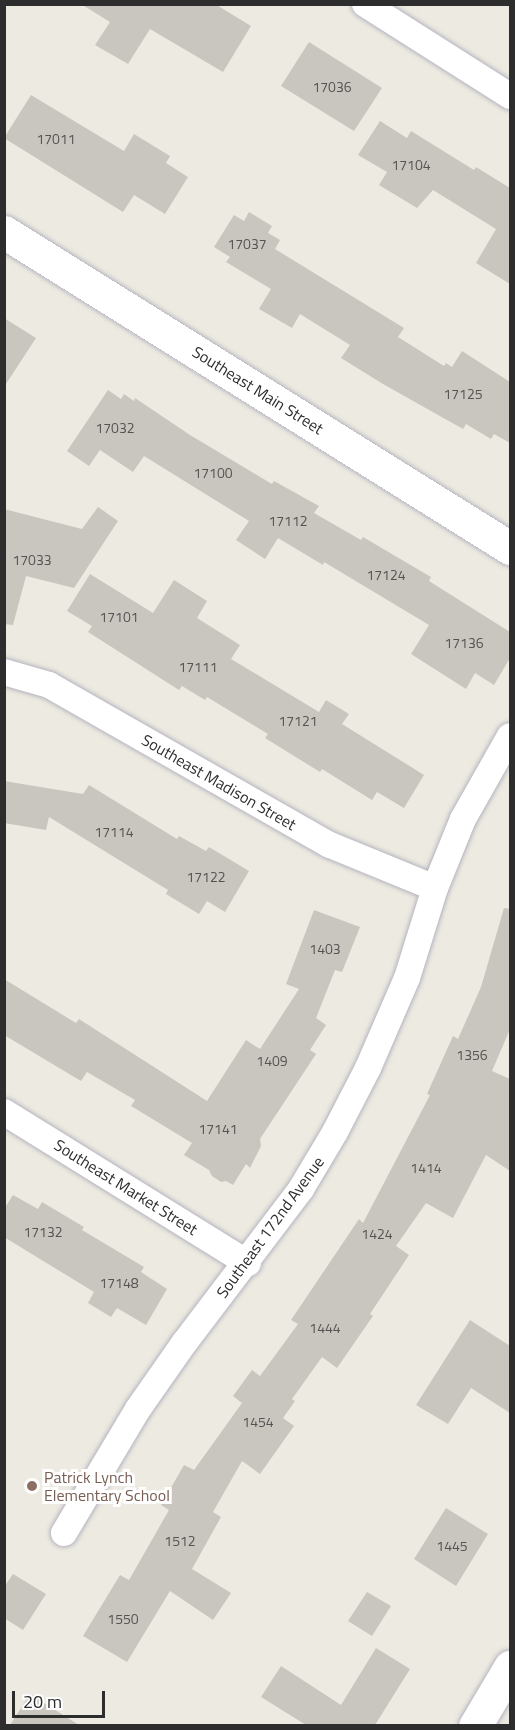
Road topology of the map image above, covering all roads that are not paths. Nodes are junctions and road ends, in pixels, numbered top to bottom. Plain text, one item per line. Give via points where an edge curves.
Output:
1 (365, 4) edge
2 (510, 96) edge
3 (4, 232) edge
4 (510, 548) edge
5 (4, 672) edge
6 (510, 736) edge
7 (435, 888) junction
8 (4, 1112) edge
9 (248, 1263) junction
10 (64, 1533) dead end
11 (510, 1667) edge
12 (475, 1725) edge

1 - 2 street
3 - 4 street, Southeast Main Street
5 - 7 street, Southeast Madison Street via 49,685 330,845
6 - 7 street, Southeast 172nd Avenue via 464,819
7 - 9 street, Southeast 172nd Avenue via 407,978 368,1068 301,1189
8 - 9 street, Southeast Market Street
9 - 10 street, Southeast 172nd Avenue via 138,1409
11 - 12 street

